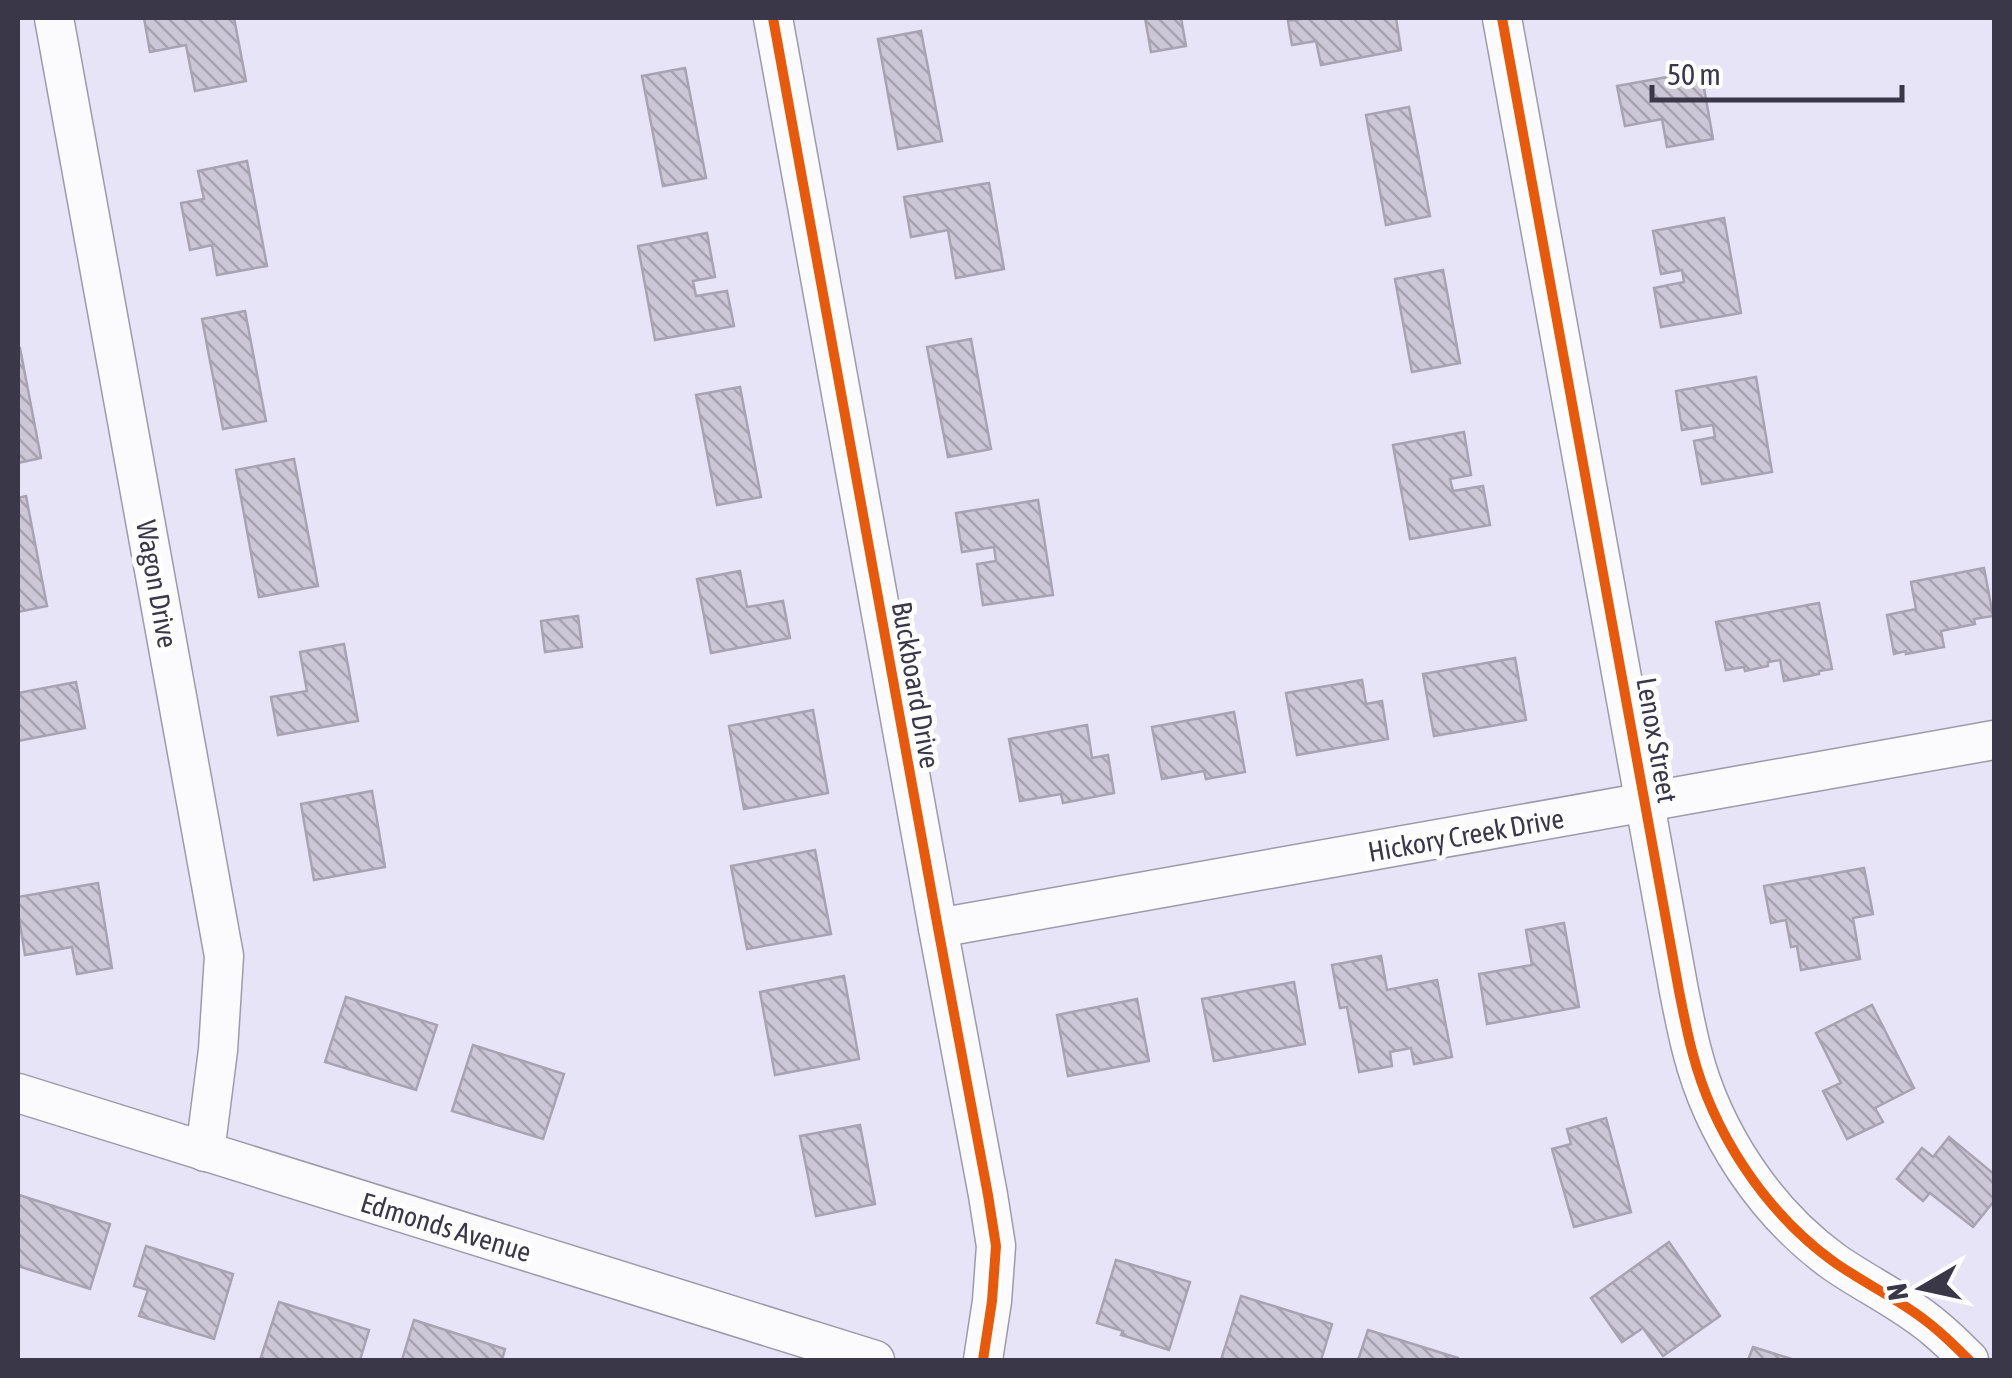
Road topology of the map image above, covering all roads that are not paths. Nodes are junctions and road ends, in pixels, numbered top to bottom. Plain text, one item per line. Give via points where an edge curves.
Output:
1 (54, 18) edge
2 (773, 18) edge
3 (1502, 18) edge
4 (1994, 740) edge
5 (1646, 803) junction
6 (938, 928) junction
7 (18, 1092) edge
8 (204, 1152) junction
9 (875, 1360) edge
10 (983, 1360) edge
11 (1970, 1360) edge

1 - 8 street, Wagon Drive via 224,956
2 - 6 street, Buckboard Drive
3 - 5 street, Lenox Street
4 - 5 street, Hickory Creek Drive
5 - 6 street, Hickory Creek Drive
5 - 11 street, Lenox Street via 1692,1053 1738,1158 1791,1225 1832,1261 1934,1327
6 - 10 street, Buckboard Drive via 996,1246
7 - 8 street, Edmonds Avenue
8 - 9 street, Edmonds Avenue

